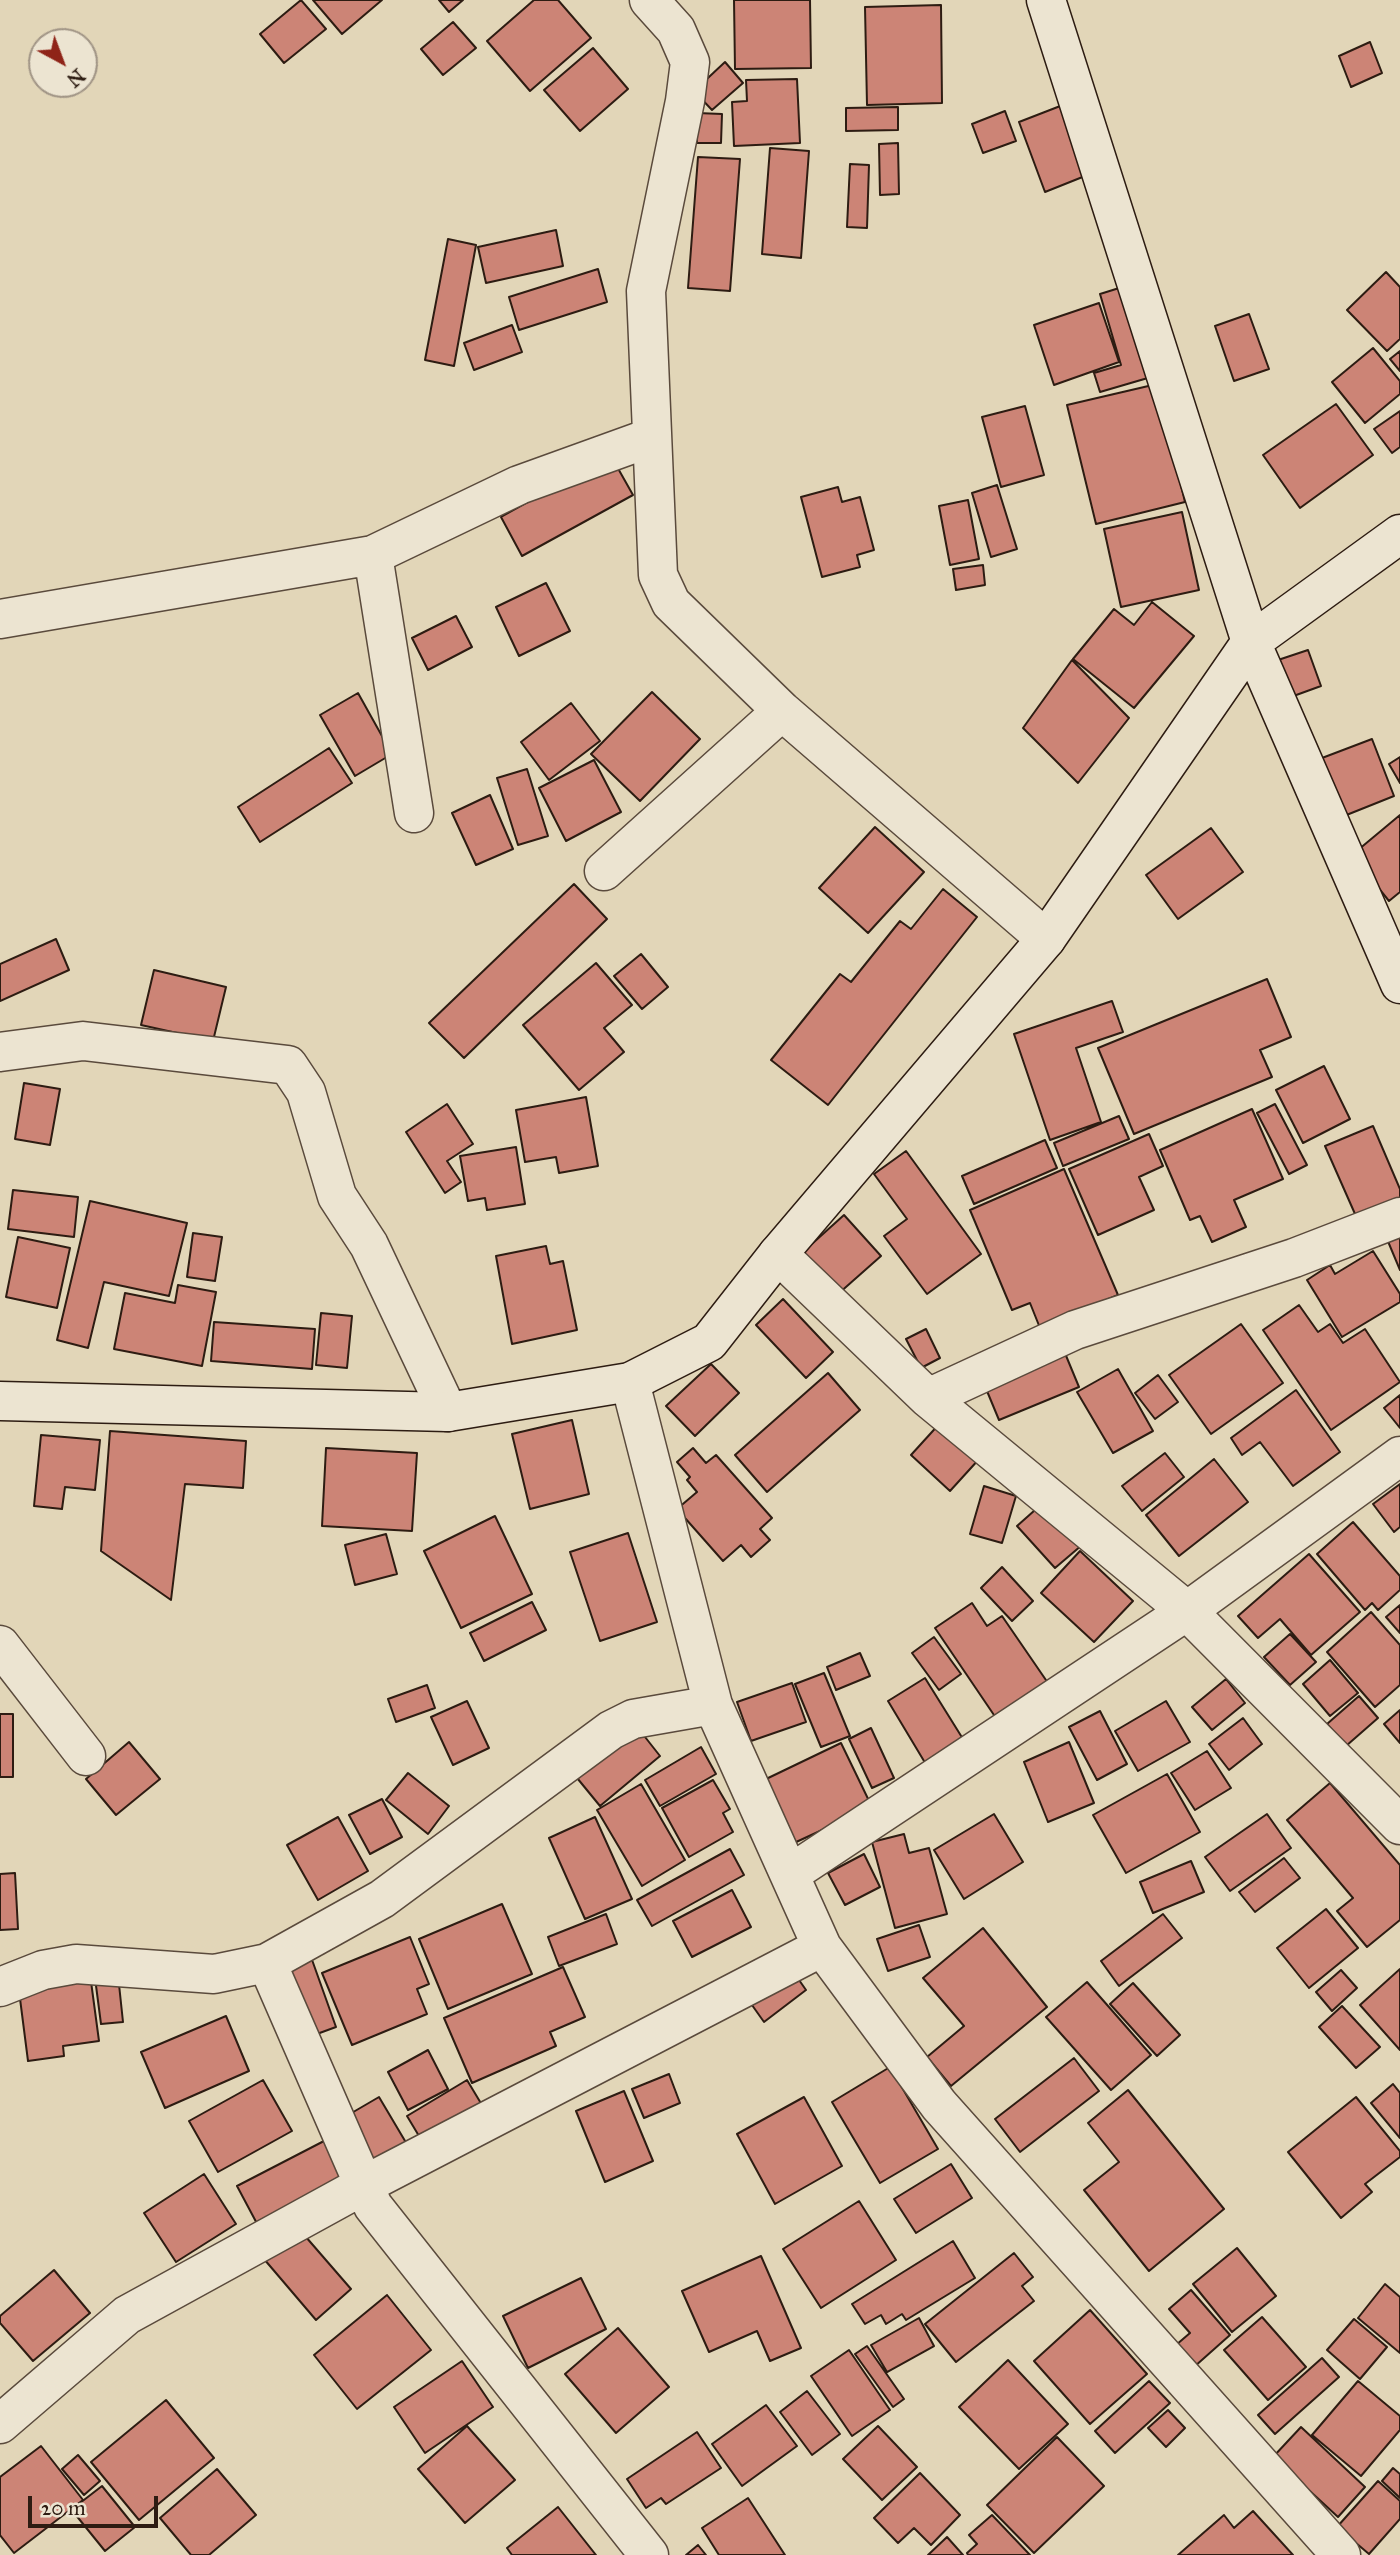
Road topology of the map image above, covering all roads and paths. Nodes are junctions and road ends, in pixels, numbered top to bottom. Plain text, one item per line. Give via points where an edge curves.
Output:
1 (649, 0) edge
2 (1046, 0) edge
3 (652, 437) junction
4 (1400, 534) edge
5 (373, 555) junction
6 (0, 619) edge
7 (1251, 642) junction
8 (782, 710) junction
9 (414, 813) dead end
10 (604, 871) dead end
11 (1046, 939) junction
12 (1400, 984) edge
13 (0, 1052) edge
14 (1400, 1217) edge
15 (778, 1254) junction
16 (629, 1382) junction
17 (928, 1398) junction
18 (0, 1401) edge
19 (447, 1412) junction
20 (1400, 1456) edge
21 (1187, 1611) junction
22 (0, 1645) edge
23 (713, 1705) junction
24 (86, 1756) dead end
25 (1400, 1825) edge
26 (790, 1874) junction
27 (822, 1947) junction
28 (267, 1963) junction
29 (0, 1987) edge
30 (365, 2185) junction
31 (0, 2424) edge
32 (649, 2555) edge
33 (1341, 2555) edge

1 - 3 street via 676,30 690,62 646,292
2 - 7 street
3 - 5 street via 519,485
3 - 8 street via 658,575 671,603
4 - 7 street
5 - 6 street
5 - 9 street
7 - 11 street
7 - 12 street
8 - 10 street
8 - 11 street
11 - 15 street
13 - 19 street via 83,1041 288,1065 306,1092 337,1196 369,1245
14 - 17 street via 1294,1258 1074,1330
15 - 16 street via 709,1342
15 - 17 street
16 - 19 street
16 - 23 street
17 - 21 street
18 - 19 street
20 - 21 street
21 - 25 street
21 - 26 street
22 - 24 street
23 - 26 street
23 - 28 street via 633,1719 611,1730 382,1899
26 - 27 street
27 - 30 street
27 - 33 street via 939,2105
28 - 29 street via 214,1974 76,1964 43,1970
28 - 30 street
30 - 31 street via 127,2315
30 - 32 street via 373,2206

